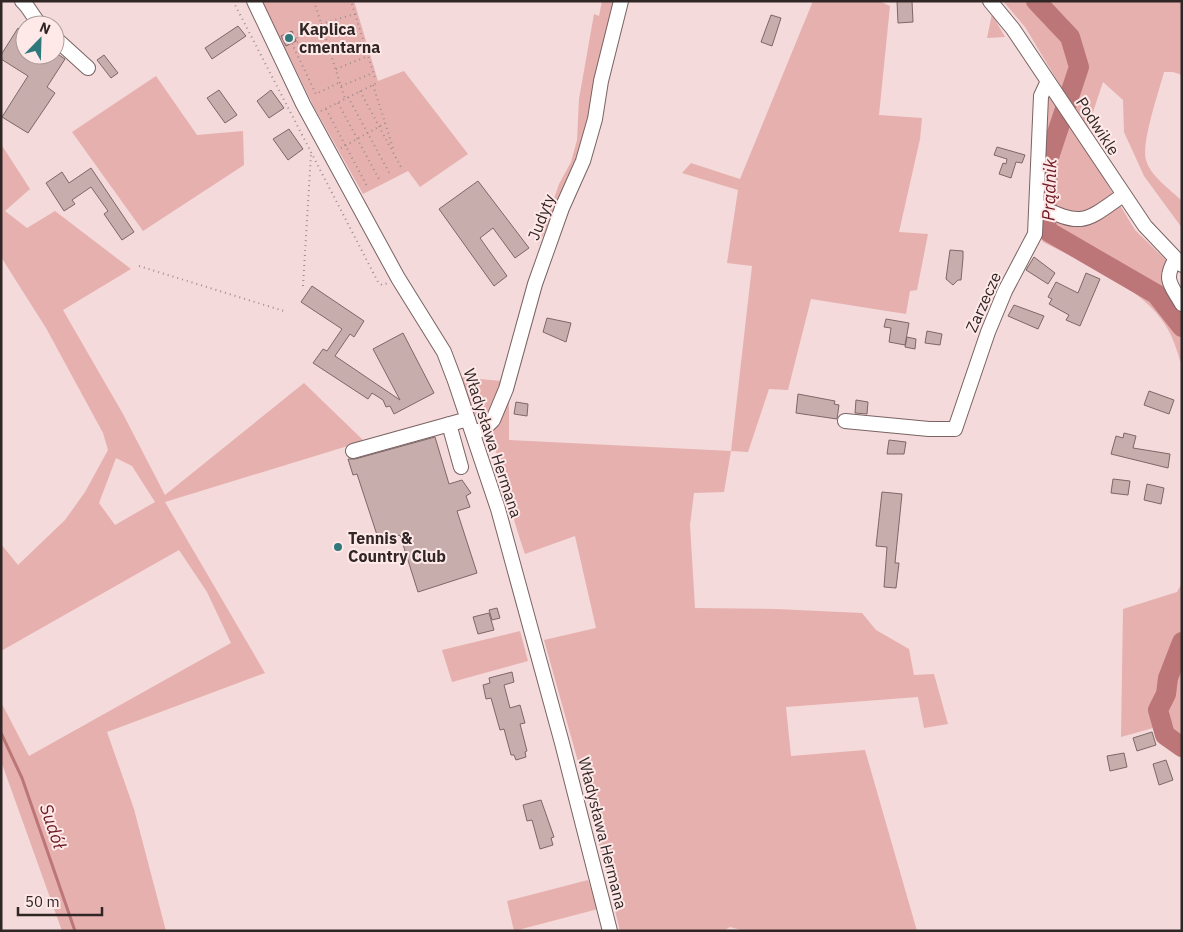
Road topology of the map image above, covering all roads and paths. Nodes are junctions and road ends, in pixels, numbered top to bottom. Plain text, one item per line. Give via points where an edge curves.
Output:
1 (22, 1) edge
2 (233, 1) edge
3 (254, 1) edge
4 (314, 1) edge
5 (351, 1) edge
6 (621, 1) edge
7 (990, 1) edge
8 (355, 14) junction
9 (31, 15) edge
10 (322, 25) junction
11 (65, 47) edge
12 (368, 56) junction
13 (88, 68) dead end
14 (336, 69) junction
15 (374, 73) junction
16 (375, 78) dead end
17 (340, 82) junction
18 (377, 82) dead end
19 (373, 85) junction
20 (1051, 85) junction
21 (342, 86) junction
22 (360, 91) junction
23 (347, 98) junction
24 (338, 103) junction
25 (326, 109) junction
26 (320, 112) dead end
27 (389, 121) dead end
28 (385, 123) junction
29 (379, 127) junction
30 (368, 133) junction
31 (357, 139) junction
32 (346, 145) junction
33 (339, 149) dead end
34 (311, 152) junction
35 (395, 156) junction
36 (402, 169) dead end
37 (391, 176) dead end
38 (380, 181) dead end
39 (368, 188) dead end
40 (1123, 194) junction
41 (1038, 206) junction
42 (1178, 262) edge
43 (139, 266) dead end
44 (390, 282) dead end
45 (303, 286) dead end
46 (1182, 304) edge
47 (286, 312) dead end
48 (468, 419) junction
49 (845, 421) dead end
50 (449, 424) junction
51 (473, 433) junction
52 (353, 451) dead end
53 (461, 467) dead end
54 (610, 931) edge

1 - 9 street
2 - 34 path
3 - 48 street, Władysława Hermana via 338,170 444,352
4 - 10 path
5 - 8 path
6 - 51 street, Judyty via 601,82 596,119 535,284 506,389 493,420 484,429
7 - 20 street, Podwikle via 1014,29
8 - 10 path
8 - 12 path
10 - 14 path
10 - 17 path via 296,35 298,42 292,44 316,94
11 - 13 street
12 - 14 path
12 - 15 path
14 - 17 path
15 - 16 path
15 - 21 path
17 - 21 path
18 - 19 path
19 - 22 path
19 - 28 path
20 - 40 street, Podwikle
20 - 41 street, Zarzecze via 1040,96
21 - 23 path
22 - 23 path
22 - 29 path
23 - 24 path
23 - 30 path
24 - 25 path
24 - 31 path
25 - 26 path
25 - 32 path
27 - 28 path
28 - 29 path
28 - 35 path
29 - 30 path
29 - 35 path
30 - 31 path
30 - 37 path
31 - 32 path
31 - 38 path
32 - 33 path
32 - 39 path
34 - 44 path via 378,282 382,285
34 - 45 path
35 - 36 path
40 - 41 street via 1093,216 1075,221
40 - 42 street, Podwikle via 1145,226
41 - 49 street, Zarzecze via 1035,234 988,332 955,428 929,429
42 - 46 street via 1168,271 1168,279
43 - 47 path
48 - 50 street
48 - 51 street, Władysława Hermana
50 - 52 street
50 - 53 street
51 - 54 street, Władysława Hermana via 498,509

